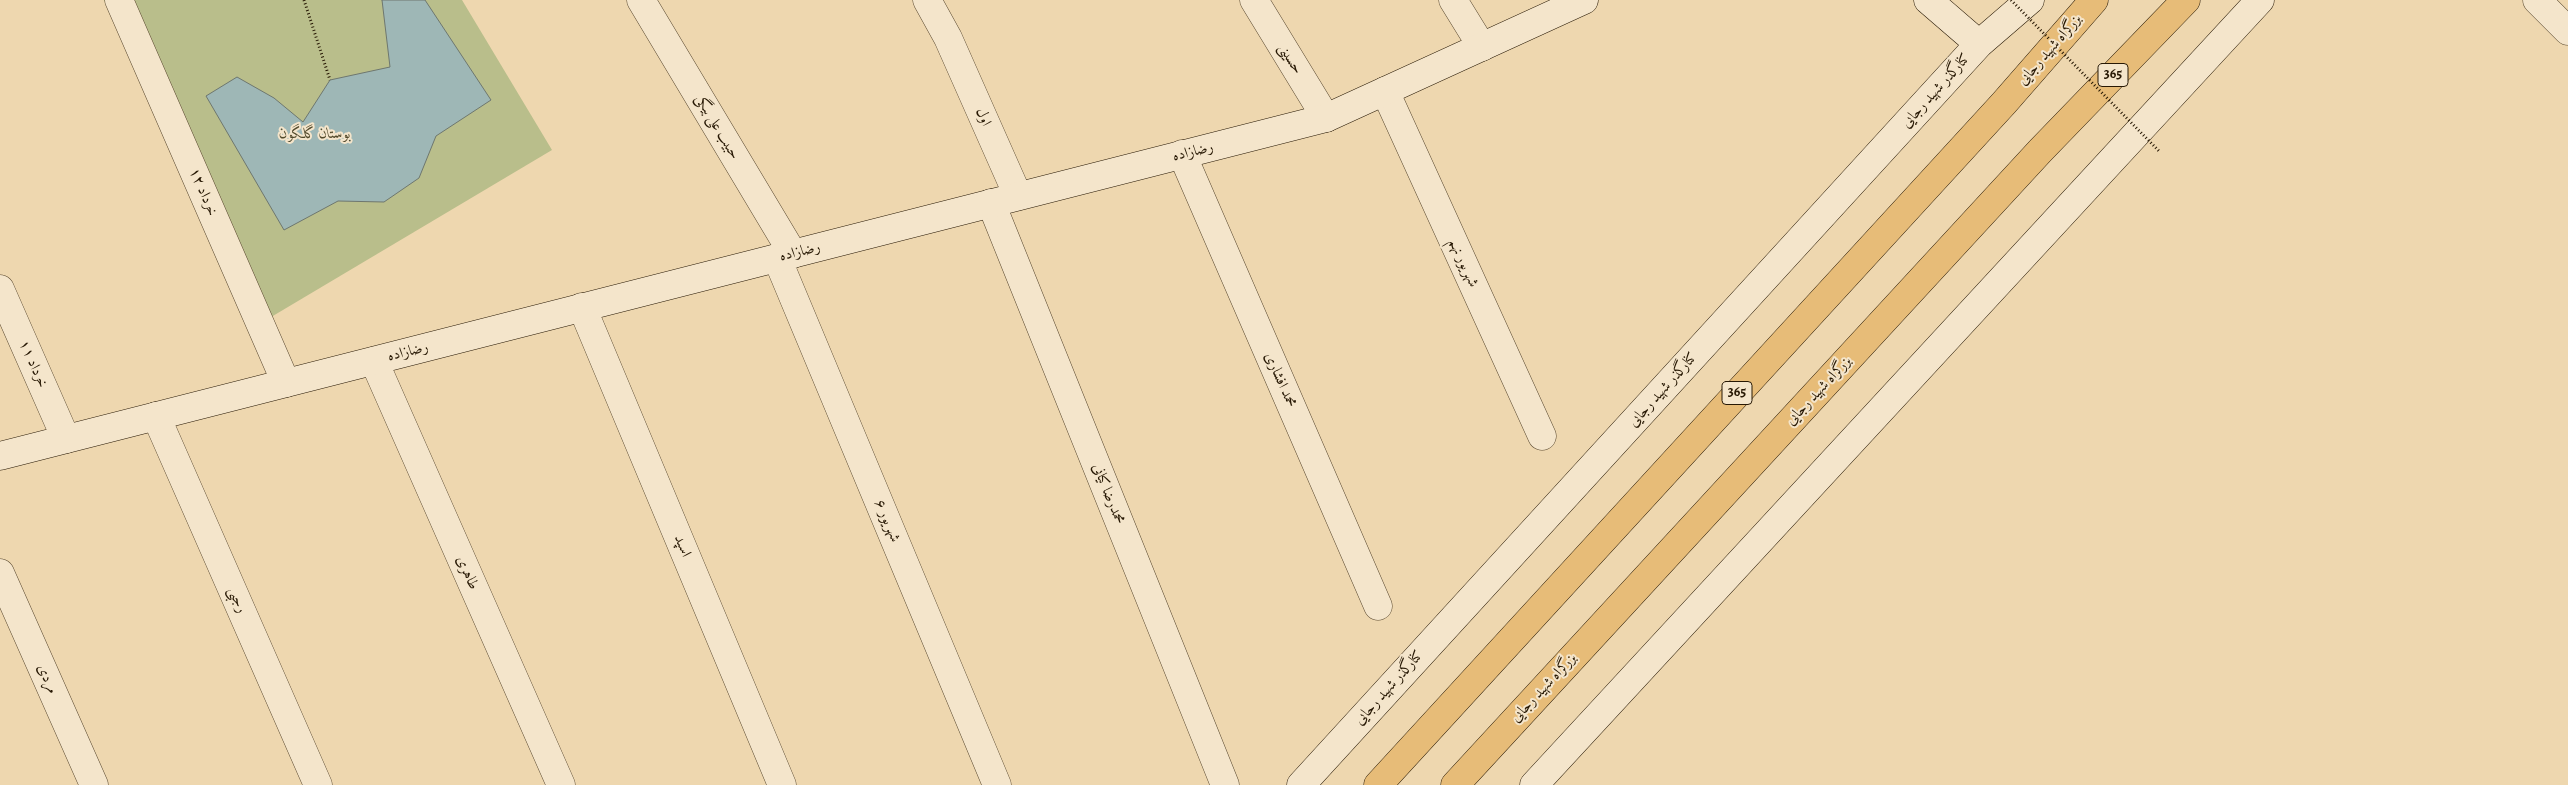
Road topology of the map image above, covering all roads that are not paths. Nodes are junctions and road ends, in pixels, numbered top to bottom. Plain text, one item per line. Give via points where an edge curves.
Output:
1 (119, 0) edge
2 (641, 0) edge
3 (927, 0) edge
4 (1254, 0) edge
5 (1453, 0) edge
6 (1584, 0) edge
7 (1928, 0) edge
8 (2030, 0) edge
9 (2094, 0) edge
10 (2186, 0) edge
11 (2260, 0) edge
12 (2537, 0) edge
13 (2568, 31) edge
14 (1980, 44) junction
15 (1482, 47) junction
16 (1385, 91) junction
17 (1326, 118) junction
18 (1182, 154) junction
19 (1018, 196) junction
20 (991, 203) junction
21 (785, 256) junction
22 (0, 290) edge
23 (582, 307) junction
24 (374, 360) junction
25 (286, 383) junction
26 (156, 416) junction
27 (1542, 436) dead end
28 (66, 439) junction
29 (0, 456) edge
30 (0, 573) edge
31 (1378, 606) dead end
32 (1540, 783) edge
33 (94, 785) edge
34 (318, 785) edge
35 (561, 785) edge
36 (782, 785) edge
37 (997, 785) edge
38 (1225, 785) edge
39 (1301, 785) edge
40 (1378, 785) edge
41 (1455, 785) edge

1 - 25 street, خرداد ۱۲
2 - 21 street, حبیب علی بیگی
3 - 19 street, اول via 948,38
4 - 17 street, حسینی
5 - 15 street
6 - 15 street, رضازاده
7 - 14 street
8 - 14 street, کنارگذر شهید رجایی
9 - 40 highway, بزرگراه شهید رجایی / 365 via 2004,103
10 - 41 highway, بزرگراه شهید رجایی / 365 via 2040,151
11 - 32 street
12 - 13 street
14 - 39 street, کنارگذر شهید رجایی
15 - 16 street, رضازاده
16 - 17 street, رضازاده
16 - 27 street, شهریور نهم
17 - 18 street, رضازاده
18 - 19 street, رضازاده
18 - 31 street, محمد افشاری
19 - 20 street, رضازاده
20 - 21 street, رضازاده
20 - 38 street, محمدرضا کیانی
21 - 23 street, رضازاده
21 - 37 street, شهریور ۶
22 - 28 street, خرداد ۱۱
23 - 24 street, رضازاده
23 - 36 street, اسپد
24 - 25 street, رضازاده
24 - 35 street, طاهری
25 - 26 street, رضازاده
26 - 28 street, رضازاده
26 - 34 street, رجبی
28 - 29 street, رضازاده
30 - 33 street, مردی

